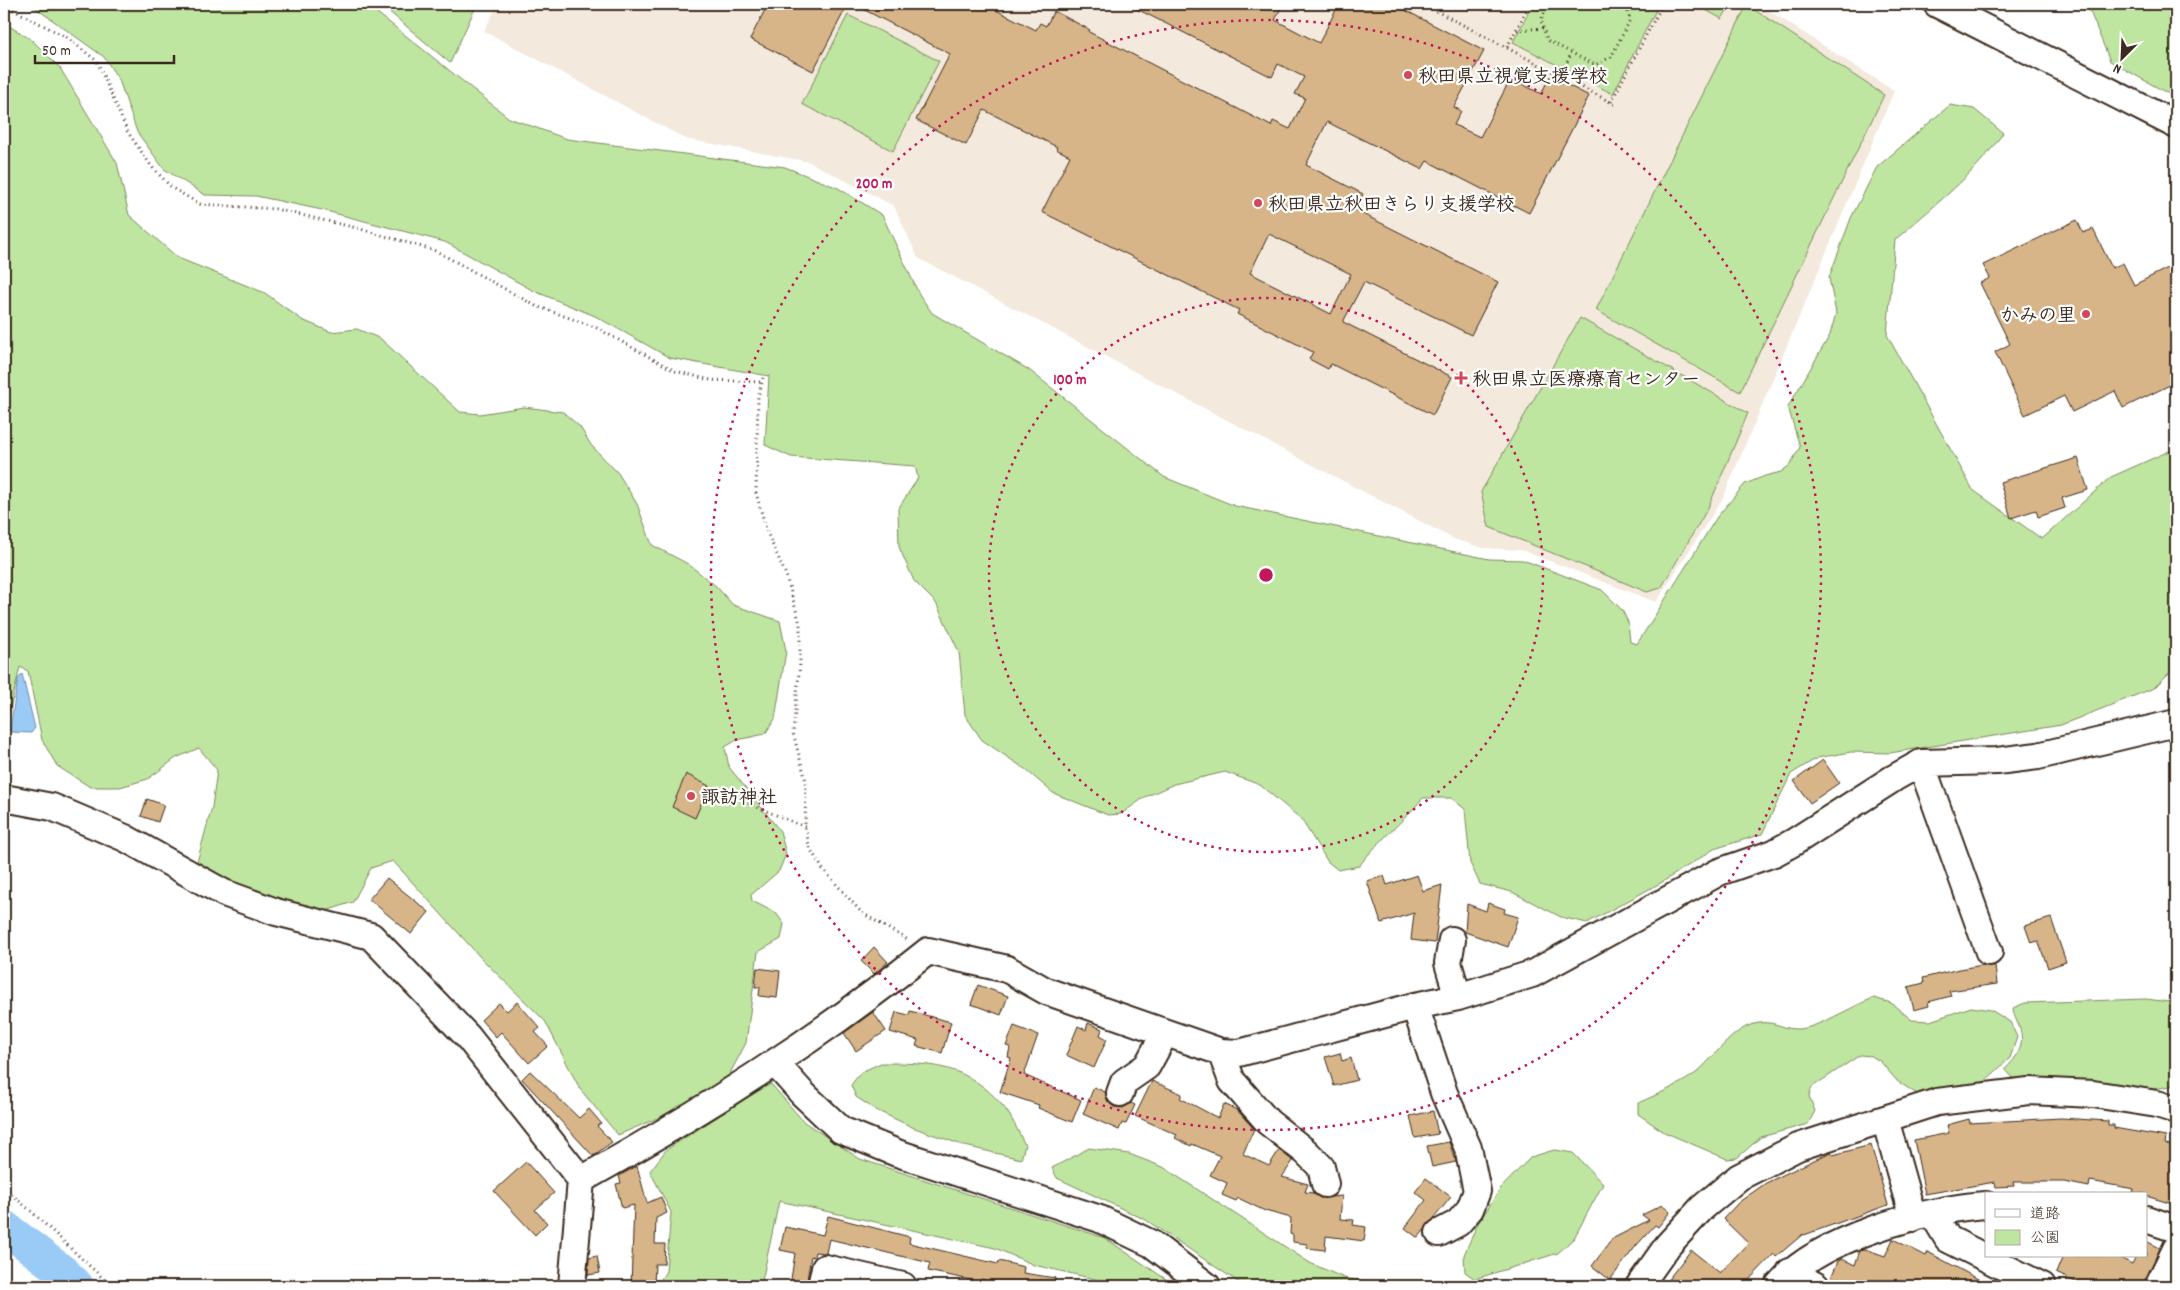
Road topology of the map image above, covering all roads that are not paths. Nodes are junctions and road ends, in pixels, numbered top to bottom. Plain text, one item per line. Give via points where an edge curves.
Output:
1 (1937, 4) edge
2 (2176, 125) edge
3 (2176, 723) edge
4 (1921, 763) junction
5 (4, 798) edge
6 (1452, 940) dead end
7 (1989, 952) dead end
8 (1458, 997) junction
9 (1415, 1006) junction
10 (1165, 1033) junction
11 (1221, 1052) junction
12 (776, 1064) junction
13 (1120, 1093) dead end
14 (2176, 1110) edge
15 (1885, 1119) junction
16 (581, 1180) junction
17 (1325, 1184) dead end
18 (1985, 1205) edge
19 (1923, 1216) junction
20 (2148, 1219) edge
21 (2176, 1229) edge
22 (1439, 1233) dead end
23 (2176, 1249) edge
24 (1985, 1258) edge
25 (1986, 1258) edge
26 (1784, 1279) edge
27 (572, 1286) edge
28 (821, 1286) edge
29 (903, 1286) edge
30 (1207, 1286) edge
31 (1639, 1286) edge
32 (1816, 1286) edge
33 (2042, 1286) edge
34 (2158, 1286) edge

1 - 2 street
3 - 4 street via 2038,756 1997,761
4 - 7 street
4 - 8 street via 1774,853 1719,872 1532,974
5 - 16 street via 52,807 125,838 224,893 276,912 371,936 468,1037
6 - 8 street via 1448,963
8 - 9 street
9 - 11 street via 1239,1053
9 - 22 street via 1444,1092 1468,1148 1476,1191 1470,1209 1458,1223
10 - 11 street
10 - 12 street via 1046,991 1007,969 928,951 879,991
10 - 13 street via 1147,1066 1124,1082
11 - 17 street via 1232,1081 1268,1122 1321,1167
12 - 16 street via 662,1135
12 - 30 street via 841,1130 897,1153 1100,1219 1152,1244
14 - 15 street via 2093,1094 2029,1091 1937,1102
15 - 19 street
15 - 31 street via 1798,1147 1739,1177 1702,1208 1668,1244
16 - 27 street
18 - 19 street
19 - 24 street via 1948,1239
19 - 26 street via 1854,1236
20 - 21 street
23 - 34 street
25 - 33 street
26 - 32 street
28 - 29 street via 825,1268

